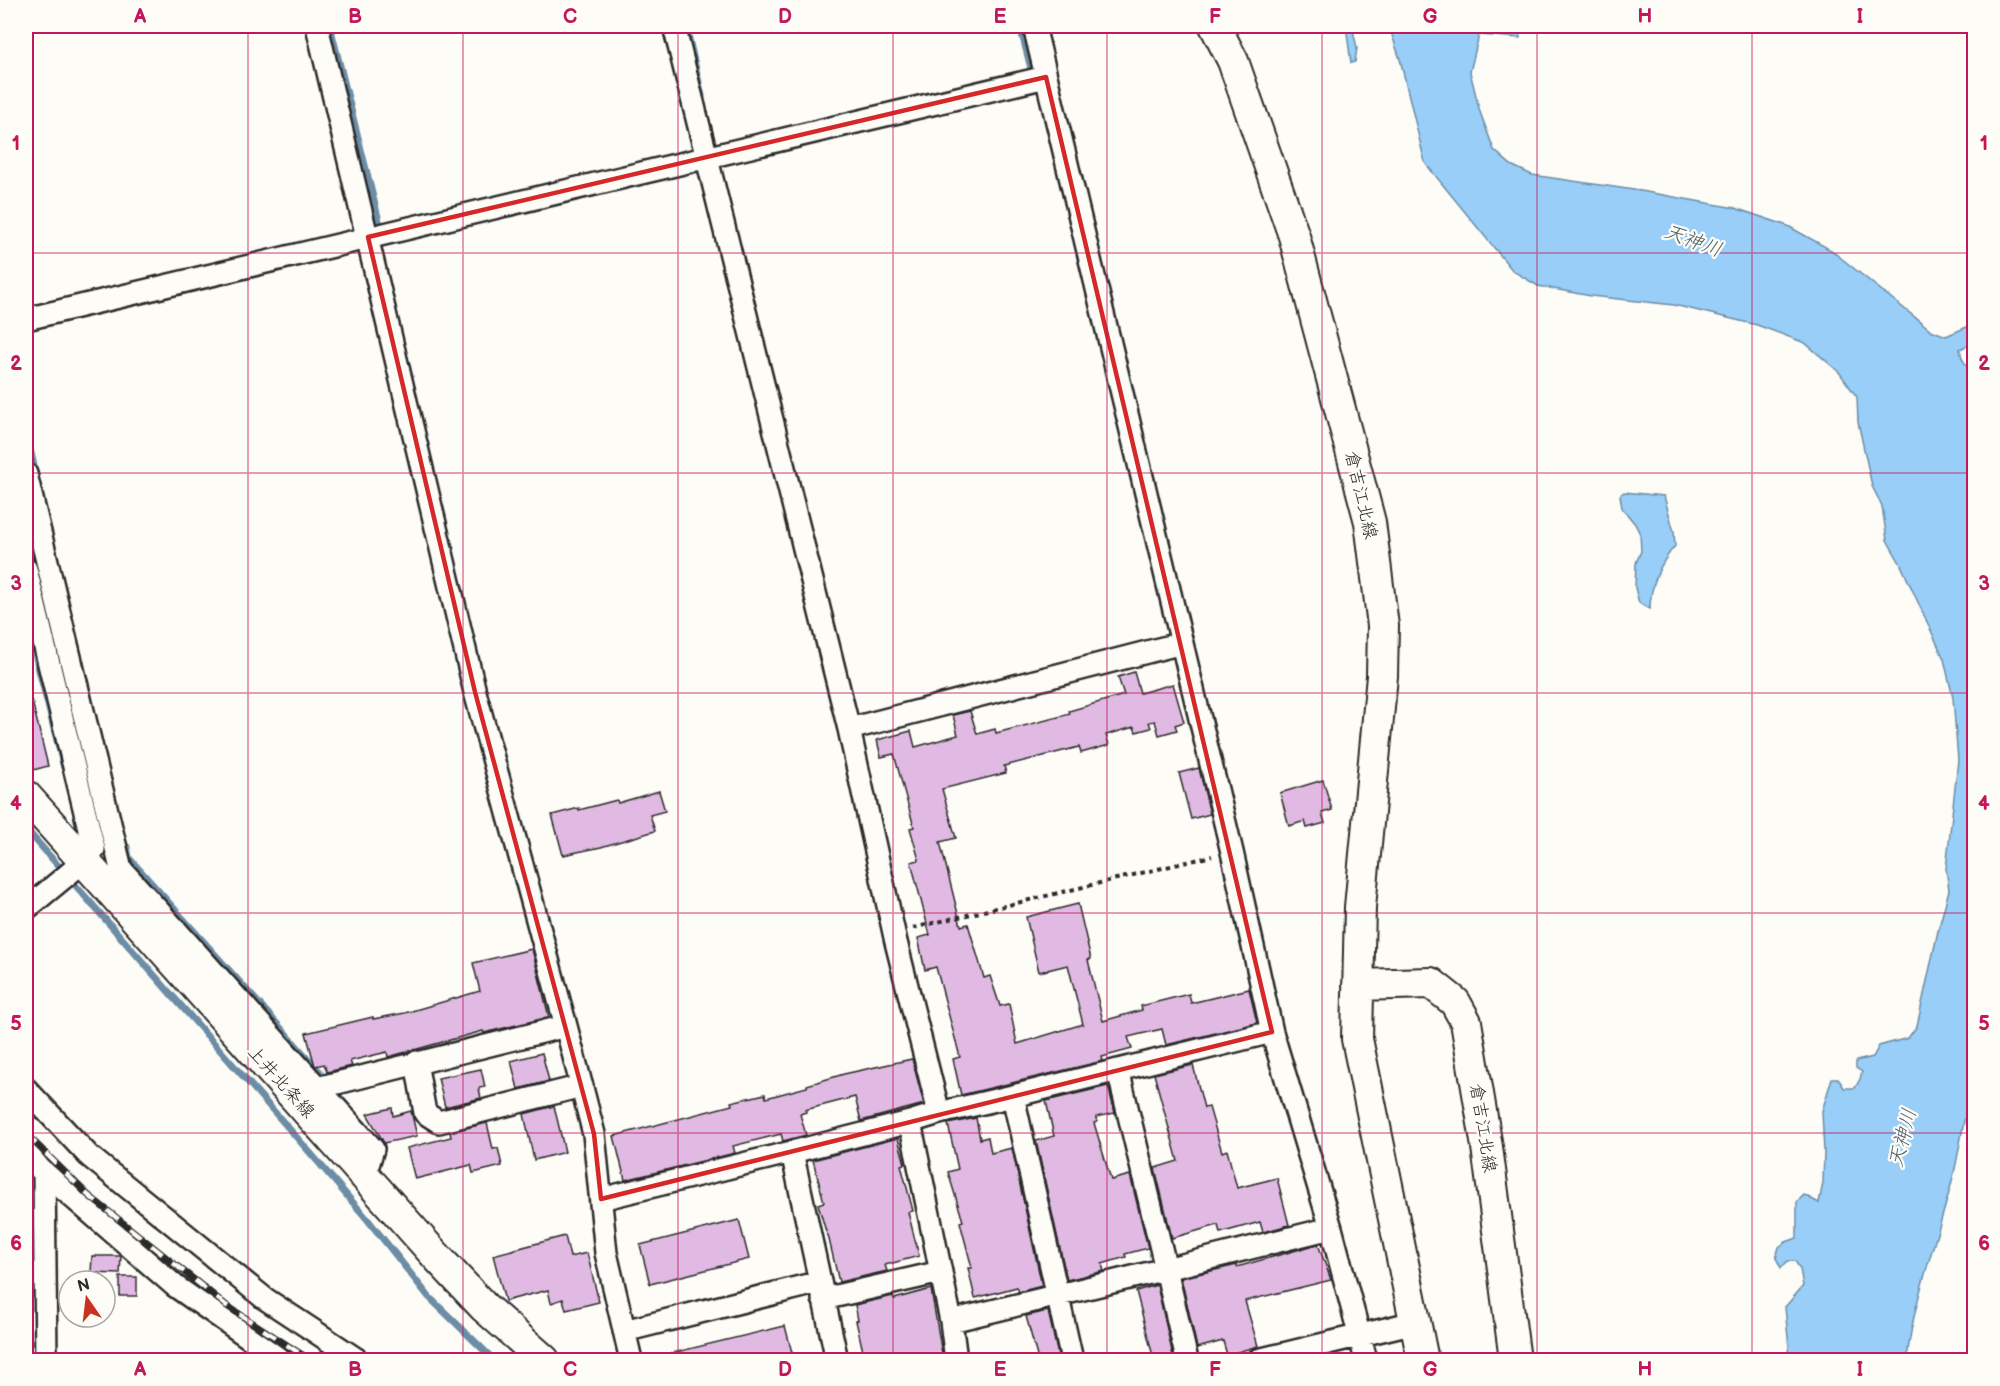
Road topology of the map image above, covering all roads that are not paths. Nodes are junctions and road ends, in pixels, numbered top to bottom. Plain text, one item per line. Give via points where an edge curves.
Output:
1 (317, 26) edge
2 (674, 26) edge
3 (1034, 26) edge
4 (1215, 26) edge
5 (1046, 77) junction
6 (706, 158) junction
7 (368, 237) junction
8 (26, 320) edge
9 (26, 474) edge
10 (26, 569) edge
11 (1182, 644) junction
12 (849, 729) junction
13 (26, 796) edge
14 (117, 854) junction
15 (88, 855) junction
16 (26, 909) edge
17 (1358, 985) junction
18 (566, 1026) junction
19 (1272, 1032) junction
20 (416, 1062) junction
21 (1118, 1070) junction
22 (582, 1086) junction
23 (317, 1088) junction
24 (26, 1089) edge
25 (1013, 1096) junction
26 (939, 1113) junction
27 (910, 1122) junction
28 (26, 1152) edge
29 (792, 1152) junction
30 (44, 1172) junction
31 (366, 1175) junction
32 (601, 1199) junction
33 (1331, 1228) junction
34 (1166, 1269) junction
35 (940, 1272) junction
36 (822, 1290) junction
37 (1058, 1295) junction
38 (951, 1321) junction
39 (1415, 1322) junction
40 (624, 1331) junction
41 (1360, 1336) junction
42 (274, 1358) edge
43 (46, 1360) edge
44 (358, 1360) edge
45 (544, 1360) edge
46 (631, 1360) edge
47 (837, 1360) edge
48 (956, 1360) edge
49 (1072, 1360) edge
50 (1187, 1360) edge
51 (1258, 1360) edge
52 (1366, 1360) edge
53 (1423, 1360) edge
54 (1515, 1360) edge

1 - 7 street
2 - 6 street
3 - 5 street
4 - 17 main road, 倉吉江北線 via 1233,61 1294,236 1370,522 1383,627 1382,676 1360,907
5 - 6 street
5 - 11 street
6 - 7 street
6 - 12 street
7 - 8 street
7 - 18 street via 475,692
9 - 14 street
10 - 15 street
11 - 12 street
11 - 19 street
12 - 26 street
13 - 15 main road, 上井北条線
14 - 15 street
14 - 23 street via 121,869
15 - 16 street
15 - 31 main road, 上井北条線
17 - 39 main road, 倉吉江北線 via 1357,1039
17 - 54 main road, 倉吉江北線 via 1431,983 1455,1002 1466,1022
18 - 20 street
18 - 22 street
19 - 21 street
19 - 33 street
20 - 22 street via 425,1113 439,1122
20 - 23 street
21 - 25 street
21 - 34 street
22 - 32 street via 594,1134
23 - 31 street via 373,1149
24 - 44 street via 89,1156 264,1298
25 - 26 street
25 - 37 street
26 - 27 street
27 - 29 street
27 - 35 street
28 - 30 street
29 - 32 street
29 - 36 street
30 - 42 street via 175,1286
30 - 43 street
31 - 45 main road, 上井北条線 via 484,1306
32 - 40 street via 606,1253
33 - 34 street
33 - 41 street
34 - 37 street
34 - 50 street
35 - 36 street
35 - 38 street
36 - 40 street
36 - 47 street
37 - 38 street
37 - 49 street
38 - 48 street
39 - 41 street
39 - 53 main road, 倉吉江北線
40 - 46 street
41 - 51 street
41 - 52 street

